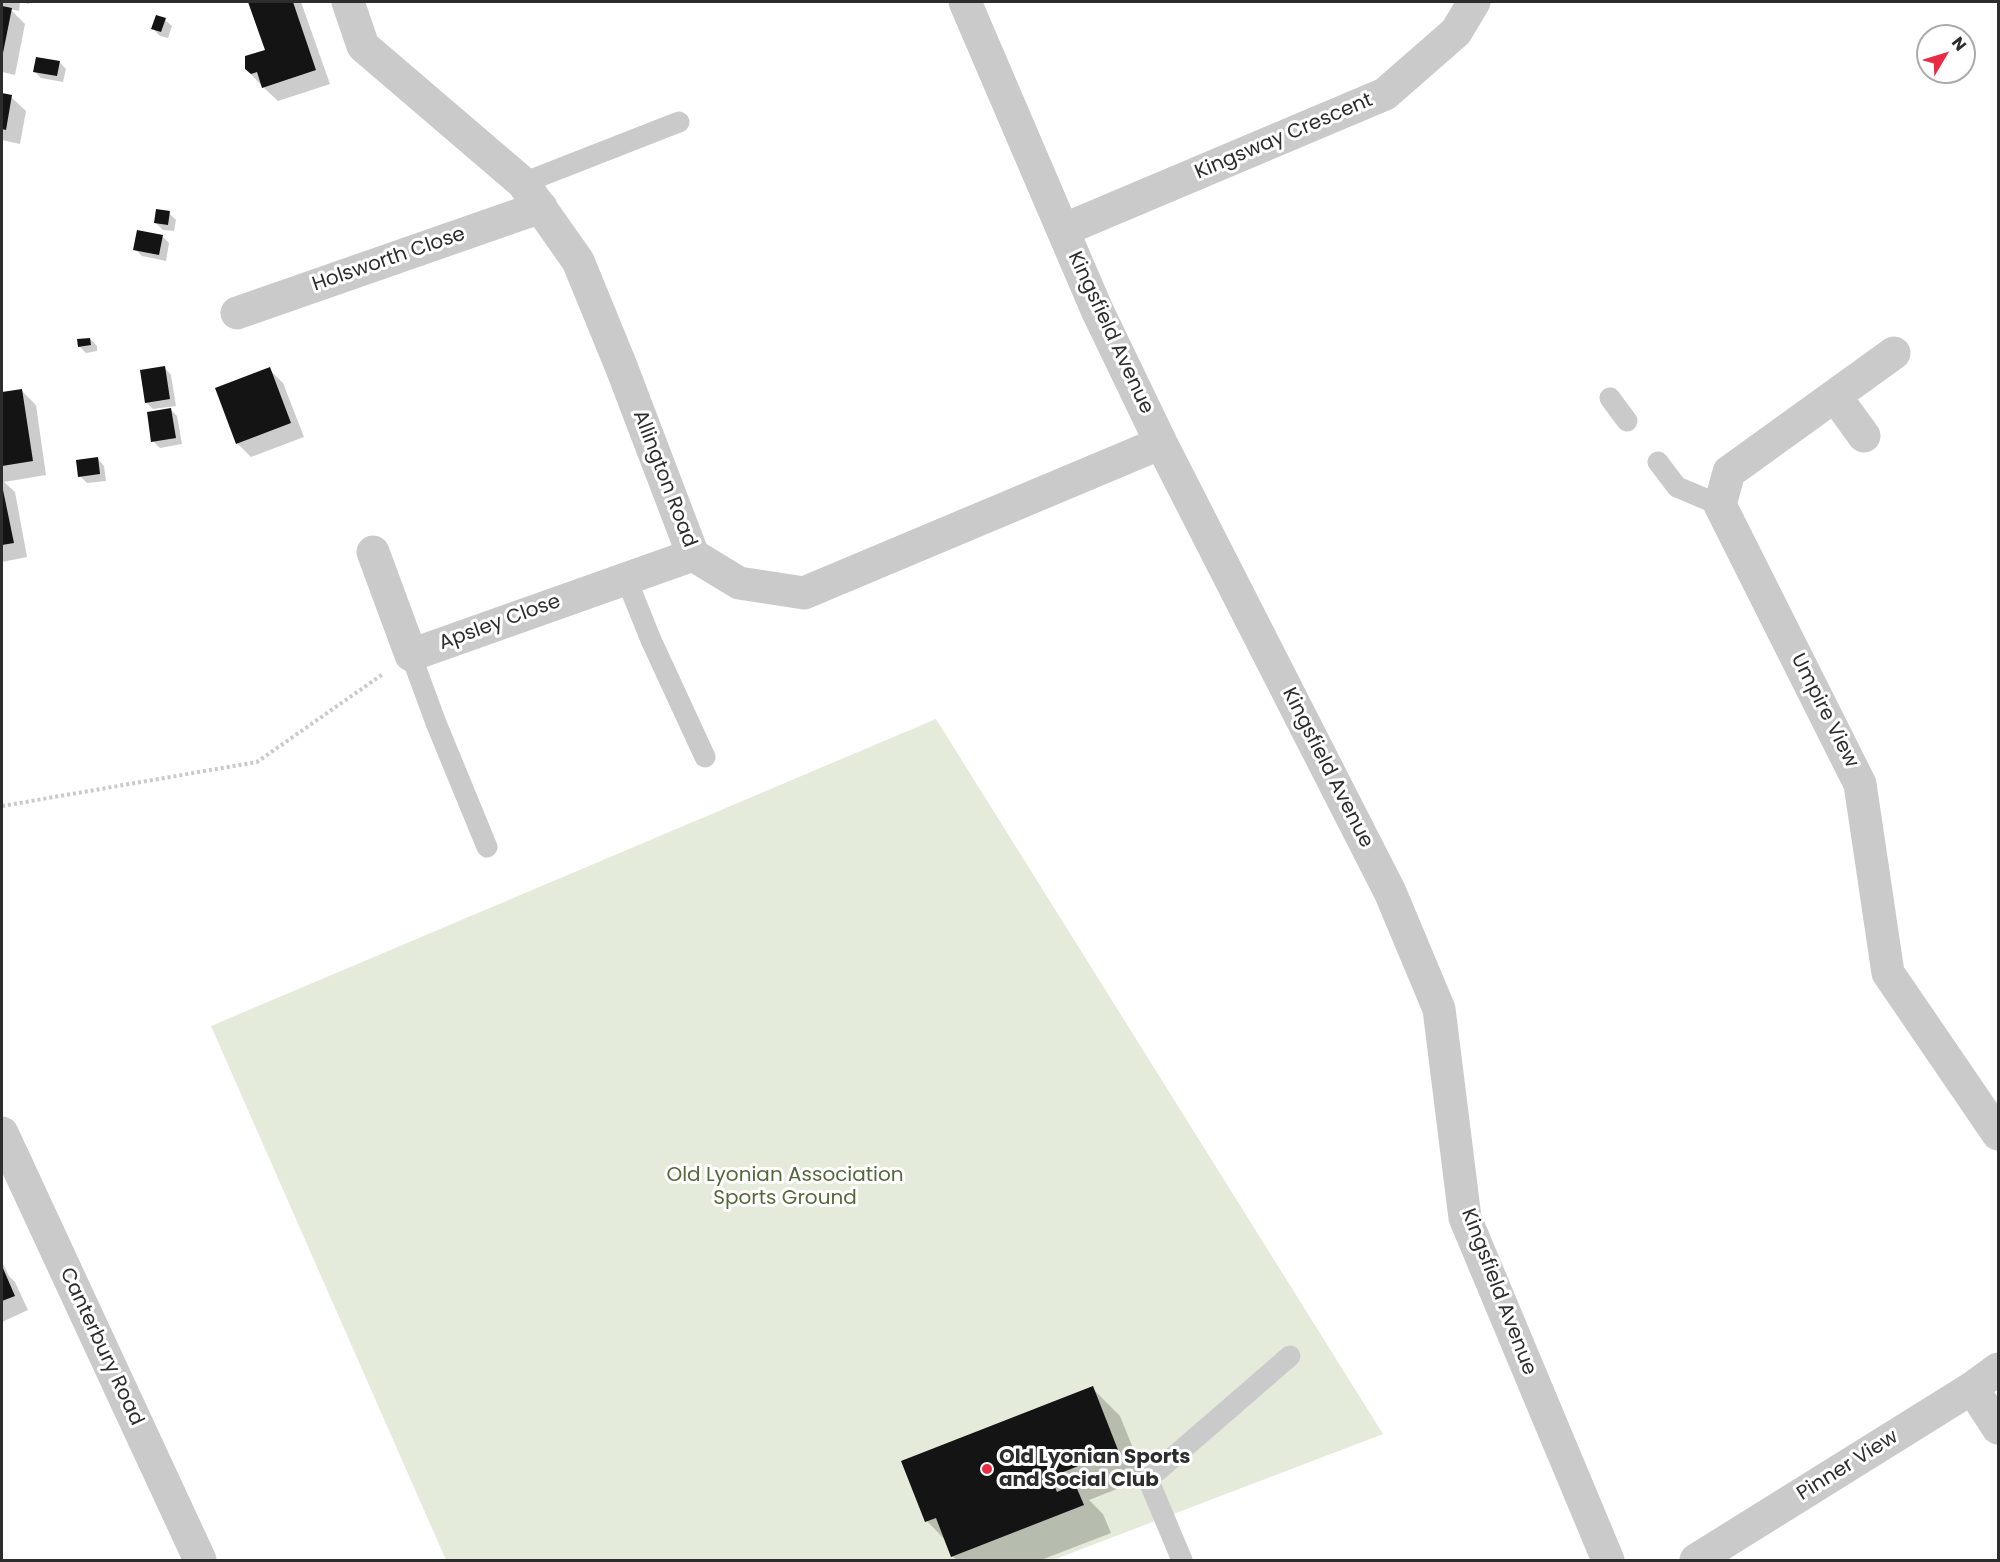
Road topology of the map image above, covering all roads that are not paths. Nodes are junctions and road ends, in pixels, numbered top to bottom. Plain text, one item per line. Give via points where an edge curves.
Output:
1 (348, 2) edge
2 (965, 2) edge
3 (1474, 2) edge
4 (679, 122) dead end
5 (532, 195) junction
6 (1063, 230) junction
7 (237, 313) dead end
8 (1894, 353) dead end
9 (1835, 396) junction
10 (1610, 398) dead end
11 (1627, 421) dead end
12 (1864, 436) dead end
13 (1161, 443) junction
14 (1658, 462) dead end
15 (1720, 505) junction
16 (373, 552) dead end
17 (693, 555) junction
18 (626, 578) junction
19 (411, 655) junction
20 (705, 757) dead end
21 (487, 847) dead end
22 (2, 1133) edge
23 (1998, 1134) edge
24 (1290, 1356) dead end
25 (1998, 1369) edge
26 (1972, 1388) junction
27 (1998, 1428) edge
28 (200, 1560) edge
29 (1182, 1560) edge
30 (1608, 1560) edge
31 (1696, 1560) edge

1 - 5 street, Allington Road via 363,46
2 - 6 street, Kingsfield Avenue
3 - 6 street, Kingsway Crescent via 1456,32 1384,94
4 - 5 lane
5 - 7 street, Holsworth Close
5 - 17 street, Allington Road via 578,261
6 - 13 street, Kingsfield Avenue via 1096,310
8 - 9 street
9 - 12 street
9 - 15 street via 1729,472
10 - 11 lane
13 - 17 street, Allington Road via 804,593 739,583
13 - 30 street, Kingsfield Avenue via 1390,892 1439,1009 1465,1218
14 - 15 lane via 1677,487
15 - 23 street, Umpire View via 1860,784 1888,973
16 - 19 street
17 - 18 street, Apsley Close
18 - 19 street, Apsley Close
18 - 20 lane
19 - 21 lane
22 - 28 street, Canterbury Road
24 - 29 lane via 1148,1479
25 - 26 street, Pinner View
26 - 27 street
26 - 31 street, Pinner View

